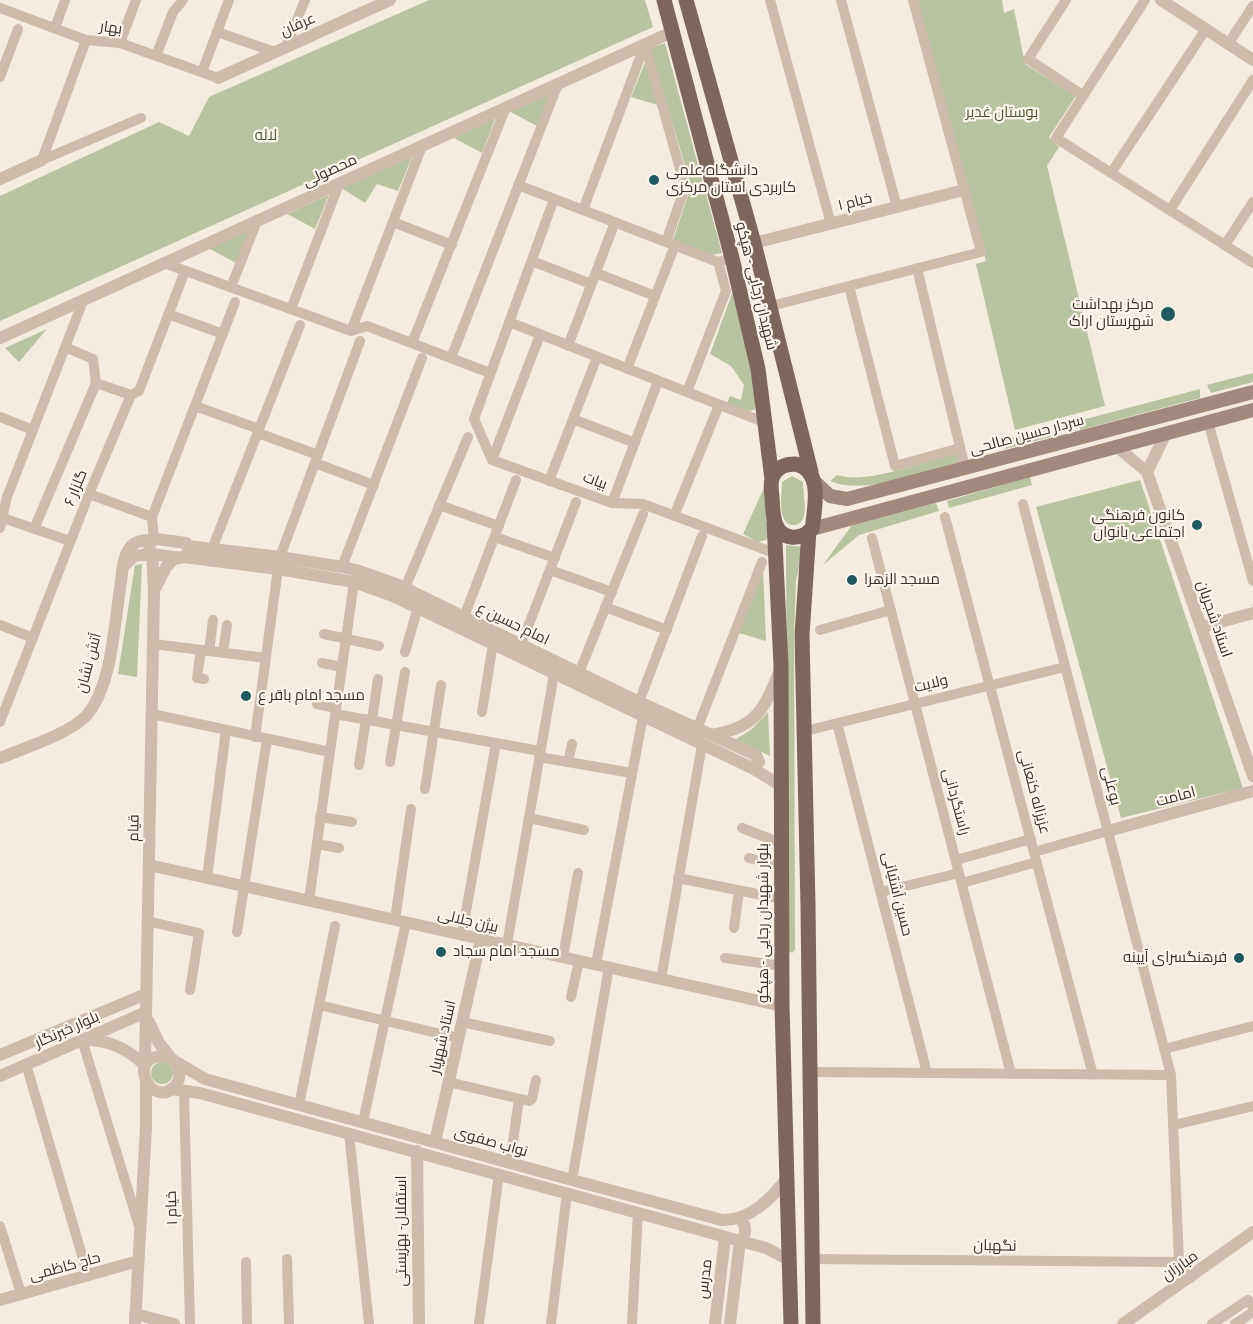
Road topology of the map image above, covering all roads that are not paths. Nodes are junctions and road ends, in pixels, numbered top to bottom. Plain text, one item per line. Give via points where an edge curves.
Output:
1 (65, 0) edge
2 (136, 0) edge
3 (183, 0) edge
4 (229, 0) edge
5 (305, 0) edge
6 (390, 0) edge
7 (664, 0) edge
8 (686, 0) edge
9 (770, 0) edge
10 (841, 0) edge
11 (913, 0) edge
12 (1066, 0) edge
13 (1145, 0) edge
14 (1170, 2) edge
15 (375, 4) edge
16 (1253, 6) edge
17 (0, 8) edge
18 (55, 28) junction
19 (18, 29) dead end
20 (1206, 29) junction
21 (217, 32) junction
22 (672, 32) junction
23 (86, 40) junction
24 (120, 43) junction
25 (645, 44) junction
26 (1228, 44) junction
27 (280, 49) junction
28 (156, 56) junction
29 (1253, 60) edge
30 (202, 72) junction
31 (0, 77) edge
32 (218, 78) joint
33 (1253, 80) edge
34 (558, 84) junction
35 (1078, 92) dead end
36 (507, 107) junction
37 (141, 118) dead end
38 (423, 146) junction
39 (42, 160) junction
40 (1111, 173) junction
41 (0, 179) edge
42 (339, 184) junction
43 (518, 186) junction
44 (964, 190) junction
45 (554, 199) junction
46 (1253, 202) edge
47 (897, 207) junction
48 (582, 210) junction
49 (1170, 210) junction
50 (257, 221) junction
51 (393, 222) junction
52 (615, 222) junction
53 (831, 224) junction
54 (670, 243) junction
55 (754, 243) junction
56 (452, 245) junction
57 (1225, 245) junction
58 (725, 260) junction
59 (532, 261) junction
60 (164, 263) junction
61 (1253, 263) edge
62 (917, 268) junction
63 (185, 271) junction
64 (596, 273) junction
65 (591, 284) junction
66 (849, 286) junction
67 (231, 287) junction
68 (655, 296) junction
69 (83, 301) junction
70 (235, 302) dead end
71 (771, 306) junction
72 (291, 309) junction
73 (168, 314) junction
74 (509, 322) junction
75 (300, 326) dead end
76 (351, 331) junction
77 (223, 334) junction
78 (540, 335) junction
79 (0, 338) edge
80 (360, 341) dead end
81 (412, 343) junction
82 (568, 346) junction
83 (65, 347) junction
84 (597, 357) junction
85 (422, 358) dead end
86 (451, 358) junction
87 (627, 369) junction
88 (490, 373) junction
89 (658, 381) junction
90 (96, 383) junction
91 (687, 392) junction
92 (1253, 392) edge
93 (130, 395) junction
94 (719, 405) junction
95 (195, 406) junction
96 (1253, 410) edge
97 (0, 417) edge
98 (573, 419) junction
99 (1208, 422) junction
100 (766, 423) junction
101 (33, 430) junction
102 (259, 431) junction
103 (1166, 433) junction
104 (468, 437) dead end
105 (635, 443) junction
106 (1116, 447) junction
107 (960, 448) junction
108 (316, 459) junction
109 (492, 460) junction
110 (965, 468) junction
111 (1148, 472) junction
112 (812, 477) junction
113 (772, 479) junction
114 (516, 480) dead end
115 (549, 481) junction
116 (374, 485) junction
117 (89, 494) junction
118 (857, 496) junction
119 (576, 502) dead end
120 (612, 503) junction
121 (1023, 504) dead end
122 (439, 505) junction
123 (643, 514) dead end
124 (674, 516) junction
125 (860, 516) junction
126 (153, 517) junction
127 (945, 517) dead end
128 (1, 521) edge
129 (774, 522) junction
130 (34, 529) junction
131 (811, 530) junction
132 (497, 532) junction
133 (702, 536) dead end
134 (872, 538) dead end
135 (154, 540) junction
136 (70, 542) junction
137 (212, 549) junction
138 (152, 554) junction
139 (183, 554) junction
140 (777, 554) junction
141 (555, 558) junction
142 (762, 562) dead end
143 (279, 563) junction
144 (123, 567) junction
145 (342, 567) junction
146 (550, 570) junction
147 (1253, 581) edge
148 (354, 582) junction
149 (405, 588) junction
150 (154, 591) junction
151 (612, 592) junction
152 (418, 607) junction
153 (605, 607) junction
154 (891, 610) junction
155 (1253, 614) edge
156 (464, 617) junction
157 (213, 620) dead end
158 (0, 625) edge
159 (227, 625) dead end
160 (1202, 627) junction
161 (667, 630) junction
162 (820, 630) dead end
163 (324, 634) dead end
164 (33, 638) junction
165 (346, 639) junction
166 (153, 644) junction
167 (493, 644) junction
168 (521, 645) junction
169 (379, 646) dead end
170 (205, 651) junction
171 (405, 652) dead end
172 (223, 653) junction
173 (266, 658) junction
174 (322, 663) dead end
175 (781, 665) junction
176 (342, 667) junction
177 (1065, 667) junction
178 (405, 672) dead end
179 (579, 673) junction
180 (554, 674) junction
181 (204, 679) dead end
182 (378, 679) dead end
183 (441, 685) dead end
184 (990, 685) junction
185 (639, 702) junction
186 (316, 704) dead end
187 (915, 704) junction
188 (335, 711) junction
189 (482, 712) dead end
190 (152, 714) junction
191 (643, 716) junction
192 (369, 720) junction
193 (0, 722) edge
194 (837, 723) junction
195 (396, 725) junction
196 (697, 729) junction
197 (226, 730) junction
198 (805, 731) junction
199 (434, 732) junction
200 (255, 736) junction
201 (267, 739) junction
202 (706, 740) junction
203 (496, 743) junction
204 (572, 744) dead end
205 (330, 752) junction
206 (540, 754) junction
207 (0, 758) edge
208 (390, 762) dead end
209 (568, 762) junction
210 (359, 765) dead end
211 (632, 773) junction
212 (1253, 776) edge
213 (783, 787) junction
214 (425, 789) dead end
215 (1253, 791) edge
216 (411, 809) dead end
217 (320, 817) junction
218 (529, 818) junction
219 (351, 822) dead end
220 (742, 828) dead end
221 (584, 830) dead end
222 (1108, 831) junction
223 (1031, 839) junction
224 (316, 844) junction
225 (783, 844) junction
226 (339, 848) dead end
227 (1035, 857) junction
228 (749, 858) dead end
229 (956, 860) junction
230 (149, 865) junction
231 (782, 866) junction
232 (578, 873) dead end
233 (207, 878) junction
234 (678, 878) junction
235 (961, 878) junction
236 (245, 886) junction
237 (740, 891) junction
238 (881, 892) junction
239 (782, 899) junction
240 (309, 900) junction
241 (147, 921) junction
242 (401, 921) junction
243 (335, 926) dead end
244 (734, 928) dead end
245 (237, 932) dead end
246 (462, 934) junction
247 (481, 939) junction
248 (507, 944) junction
249 (808, 954) junction
250 (563, 957) junction
251 (725, 958) dead end
252 (782, 960) junction
253 (579, 961) junction
254 (596, 964) junction
255 (609, 967) junction
256 (661, 979) junction
257 (782, 984) junction
258 (808, 986) junction
259 (190, 990) dead end
260 (146, 994) junction
261 (571, 997) dead end
262 (319, 1005) junction
263 (782, 1006) junction
264 (106, 1011) junction
265 (146, 1012) junction
266 (385, 1020) junction
267 (462, 1022) junction
268 (113, 1025) junction
269 (1253, 1026) edge
270 (459, 1038) junction
271 (82, 1040) junction
272 (550, 1041) dead end
273 (1164, 1049) junction
274 (0, 1054) edge
275 (174, 1060) junction
276 (26, 1064) junction
277 (145, 1065) junction
278 (810, 1072) junction
279 (927, 1073) junction
280 (1011, 1074) junction
281 (1093, 1075) junction
282 (1171, 1075) junction
283 (0, 1076) edge
284 (205, 1079) junction
285 (536, 1080) dead end
286 (448, 1082) junction
287 (146, 1083) junction
288 (168, 1090) junction
289 (184, 1091) junction
290 (200, 1093) junction
291 (519, 1099) junction
292 (299, 1104) junction
293 (1253, 1107) edge
294 (363, 1122) junction
295 (1174, 1125) junction
296 (146, 1127) junction
297 (349, 1133) junction
298 (435, 1142) junction
299 (417, 1151) junction
300 (510, 1163) junction
301 (499, 1174) junction
302 (788, 1178) junction
303 (572, 1180) junction
304 (567, 1193) junction
305 (638, 1213) junction
306 (740, 1218) junction
307 (0, 1226) edge
308 (140, 1230) junction
309 (1253, 1232) edge
310 (725, 1237) junction
311 (740, 1241) junction
312 (1253, 1243) edge
313 (287, 1258) dead end
314 (811, 1259) junction
315 (789, 1260) junction
316 (138, 1262) junction
317 (246, 1262) dead end
318 (1179, 1262) junction
319 (88, 1275) junction
320 (1191, 1278) junction
321 (21, 1294) junction
322 (0, 1300) edge
323 (1251, 1306) edge
324 (418, 1318) edge
325 (135, 1319) edge
326 (174, 1324) edge
327 (190, 1324) edge
328 (247, 1324) edge
329 (290, 1324) edge
330 (369, 1324) edge
331 (411, 1324) edge
332 (479, 1324) edge
333 (551, 1324) edge
334 (632, 1324) edge
335 (715, 1324) edge
336 (730, 1324) edge
337 (791, 1324) edge
338 (813, 1324) edge
339 (1123, 1324) edge
340 (1136, 1324) edge
341 (1212, 1324) edge
342 (1235, 1324) edge

1 - 18 street
2 - 24 street
3 - 28 street via 173,12
4 - 21 street
5 - 27 street
6 - 15 street, عرفان
7 - 22 main road, شهیدان رجایی - هپکو
8 - 55 main road, شهیدان رجایی - هپکو
9 - 53 street
10 - 47 street
11 - 44 street
12 - 35 street via 1028,59
13 - 40 street via 1056,138
14 - 20 street
15 - 27 street, عرفان
16 - 26 street
17 - 18 street, بهار
18 - 23 street, بهار
19 - 31 street
20 - 26 street
20 - 40 street
21 - 27 street
21 - 30 street
22 - 25 street, محصولی
22 - 58 main road, شهیدان رجایی - هپکو
23 - 24 street, بهار
23 - 39 street
24 - 28 street, بهار
25 - 34 street, محصولی
25 - 48 street
25 - 54 street via 686,187
26 - 29 street
27 - 32 street, عرفان
28 - 30 street, بهار
30 - 32 street, بهار
33 - 49 street
34 - 36 street, محصولی
34 - 43 street
36 - 38 street, محصولی
36 - 56 street
37 - 39 street
38 - 42 street, محصولی
38 - 51 street
39 - 41 street
40 - 49 street
42 - 50 street, محصولی
42 - 72 street
43 - 45 street
43 - 86 street
44 - 47 street, خیام ۱
44 - 62 street via 981,252
45 - 48 street
45 - 59 street
46 - 57 street
47 - 53 street, خیام ۱
48 - 52 street
49 - 57 street
50 - 60 street, محصولی
50 - 67 street
51 - 56 street
51 - 76 street
52 - 54 street
52 - 64 street
53 - 55 street, خیام ۱
54 - 58 street
54 - 68 street
55 - 71 main road, شهیدان رجایی - هپکو
56 - 81 street
57 - 61 street
58 - 91 street via 726,291
58 - 100 main road, شهیدان رجایی - هپکو via 758,369
59 - 65 street
59 - 74 street
60 - 63 street
60 - 69 street, محصولی
62 - 66 street
62 - 107 street
63 - 67 street
63 - 73 street, گلزار ۶
64 - 65 street
64 - 68 street
65 - 82 street
66 - 71 street
66 - 107 street via 895,466
67 - 72 street
68 - 87 street
69 - 79 street, محصولی
69 - 83 street
70 - 77 street
71 - 112 main road, شهیدان رجایی - هپکو
72 - 76 street
73 - 77 street
73 - 93 street, گلزار ۶ via 139,391
74 - 78 street
74 - 88 street
75 - 102 street
76 - 81 street via 367,326
77 - 95 street
78 - 82 street
78 - 109 street
80 - 108 street
81 - 86 street
82 - 84 street
83 - 90 street via 93,359
83 - 101 street
84 - 87 street
84 - 98 street
85 - 116 street
86 - 88 street
87 - 89 street
88 - 109 street via 474,419
89 - 91 street
89 - 105 street
90 - 93 street
90 - 130 street
91 - 94 street
92 - 110 main road, سردار حسین صالحی
93 - 117 street, گلزار ۶
94 - 100 street
94 - 124 street
95 - 102 street
95 - 126 street
96 - 99 main road
97 - 101 street
98 - 105 street
98 - 115 street
99 - 103 main road
99 - 147 street
100 - 113 main road, شهیدان رجایی - هپکو
101 - 128 street
102 - 108 street
102 - 137 street
103 - 106 main road
103 - 111 street
104 - 122 street
105 - 120 street
106 - 111 street
106 - 125 main road
107 - 110 street
108 - 116 street
108 - 143 street
109 - 115 street, بیات
110 - 118 main road, سردار حسین صالحی
111 - 160 street, استاد شجریان
112 - 113 main road via 801,465 788,464 777,469
112 - 118 main road, سردار حسین صالحی via 825,492 837,498
112 - 131 main road, شهیدان رجایی - هپکو
113 - 129 main road, شهیدان رجایی - هپکو
114 - 132 street
115 - 120 street, بیات
116 - 145 street
117 - 126 street
117 - 136 street, گلزار ۶
118 - 125 main road via 853,507
119 - 141 street
120 - 124 street, بیات via 643,504
121 - 177 street, بوعلی
122 - 132 street
122 - 149 street
123 - 151 street
124 - 140 street, بیات
125 - 131 main road
126 - 135 street
127 - 184 street, عزیزاله کنعانی
128 - 130 street
129 - 131 main road via 785,536 798,537
129 - 140 main road, بلوار شهیدان رجایی - هپکو
130 - 136 street
131 - 198 main road via 802,635
132 - 141 street
132 - 156 street
133 - 161 street
134 - 154 street, راستگردانی
135 - 138 street, قیام via 149,546
135 - 139 street via 182,542
135 - 144 street, آتش نشان via 134,543
136 - 164 street, گلزار ۶
137 - 139 street, امام حسین ع
137 - 143 street, امام حسین ع
138 - 139 street
138 - 144 street via 134,556
138 - 150 street, قیام
139 - 143 street, امام حسین ع
139 - 150 street, قیام via 160,576
140 - 175 main road, بلوار شهیدان رجایی - هپکو
141 - 146 street
142 - 196 street
143 - 145 street, امام حسین ع
143 - 148 street, امام حسین ع
143 - 173 street
144 - 207 street, آتش نشان via 107,666 86,716 65,730
145 - 149 street, امام حسین ع
146 - 151 street
146 - 168 street
148 - 152 street, امام حسین ع
148 - 165 street
149 - 156 street, امام حسین ع
150 - 166 street, قیام
151 - 153 street
152 - 167 street, امام حسین ع
152 - 171 street
153 - 161 street
153 - 179 street
154 - 162 street
154 - 187 street, راستگردانی
155 - 160 street
156 - 168 street, امام حسین ع
157 - 170 street
158 - 164 street
159 - 172 street
160 - 212 street, استاد شجریان
161 - 185 street
163 - 165 street
164 - 193 street, گلزار ۶
165 - 169 street
165 - 176 street
166 - 170 street
166 - 190 street, قیام
167 - 180 street, امام حسین ع
167 - 189 street
168 - 179 street, امام حسین ع
170 - 172 street
170 - 181 street via 197,678
172 - 173 street
173 - 200 street
174 - 176 street
175 - 202 street via 768,700 756,715 745,726
175 - 213 main road, بلوار شهیدان رجایی - هپکو
176 - 188 street
177 - 184 street, ولایت
177 - 222 street, بوعلی
178 - 195 street
179 - 185 street, امام حسین ع
180 - 191 street, امام حسین ع
180 - 206 street
182 - 192 street
183 - 199 street
184 - 187 street, ولایت
184 - 223 street, عزیزاله کنعانی
185 - 196 street, امام حسین ع
186 - 188 street
187 - 194 street, ولایت
187 - 229 street, راستگردانی
188 - 192 street
188 - 205 street
190 - 197 street
190 - 230 street, قیام
191 - 202 street, امام حسین ع
191 - 211 street
192 - 195 street
192 - 210 street
194 - 198 street, ولایت
194 - 238 street, حسین آشتیانی
195 - 199 street
195 - 208 street
196 - 202 street, امام حسین ع
197 - 200 street
197 - 233 street
198 - 249 main road
199 - 203 street
199 - 214 street
200 - 201 street
201 - 205 street
201 - 236 street
202 - 213 street via 756,755 759,762 752,768
202 - 234 street
203 - 206 street
203 - 246 street
204 - 209 street
205 - 217 street
206 - 209 street
206 - 218 street
209 - 211 street
211 - 254 street
213 - 225 main road, بلوار شهیدان رجایی - هپکو
215 - 222 street, امامت
216 - 242 street
217 - 219 street
217 - 224 street
218 - 221 street
218 - 248 street
220 - 225 street
222 - 227 street
222 - 273 street, بوعلی
223 - 227 street, عزیزاله کنعانی
223 - 229 street
224 - 226 street
224 - 240 street
225 - 231 main road, بلوار شهیدان رجایی - هپکو
227 - 235 street
227 - 281 street, عزیزاله کنعانی
228 - 231 street
229 - 235 street, راستگردانی
230 - 233 street, بیژن جلالی
230 - 241 street, قیام
231 - 239 main road, بلوار شهیدان رجایی - هپکو
232 - 250 street
233 - 236 street, بیژن جلالی
234 - 237 street
234 - 256 street
235 - 238 street
235 - 280 street, راستگردانی
236 - 240 street, بیژن جلالی
236 - 245 street
237 - 239 street
237 - 244 street
238 - 279 street, حسین آشتیانی
239 - 252 main road, بلوار شهیدان رجایی - هپکو
240 - 242 street, بیژن جلالی
241 - 259 street via 199,933
241 - 260 street, قیام
242 - 246 street, بیژن جلالی
242 - 266 street
243 - 262 street
246 - 247 street, بیژن جلالی
247 - 248 street, بیژن جلالی
247 - 267 street, استاد شهریار
248 - 250 street, بیژن جلالی
249 - 252 main road via 796,961
249 - 258 main road
250 - 253 street, بیژن جلالی
251 - 252 street
252 - 257 main road, بلوار شهیدان رجایی - هپکو
253 - 254 street, بیژن جلالی
253 - 261 street
254 - 255 street, بیژن جلالی
255 - 256 street, بیژن جلالی
255 - 303 street
256 - 263 street, بیژن جلالی
257 - 258 main road via 794,978
257 - 263 main road, بلوار شهیدان رجایی - هپکو
258 - 278 main road
260 - 264 street, بلوار خبرنگار
260 - 265 street, قیام
262 - 266 street
262 - 292 street
263 - 302 main road, بلوار شهیدان رجایی - هپکو
264 - 268 street via 115,1015
264 - 274 street, بلوار خبرنگار
265 - 268 street, بلوار خبرنگار
265 - 275 street via 151,1030
265 - 277 street, قیام
266 - 270 street
266 - 294 street
267 - 270 street, استاد شهریار
267 - 272 street
268 - 271 street, بلوار خبرنگار
269 - 273 street
270 - 286 street, استاد شهریار
271 - 276 street, بلوار خبرنگار
271 - 277 street via 119,1046
271 - 308 street
273 - 282 street, بوعلی
275 - 277 street via 160,1055
275 - 284 street, نواب صفوی
275 - 288 street via 180,1074
276 - 283 street, بلوار خبرنگار
276 - 319 street
277 - 287 street
278 - 279 street
278 - 314 main road
279 - 280 street
280 - 281 street
281 - 282 street
282 - 295 street, بوعلی
284 - 290 street via 198,1084
284 - 292 street, نواب صفوی
285 - 291 street via 531,1101
286 - 291 street
286 - 298 street, استاد شهریار
287 - 288 street via 155,1090
287 - 296 street
288 - 289 street, نواب صفوی
288 - 296 street via 153,1108
289 - 290 street, نواب صفوی
289 - 327 street, خیام ۱
290 - 297 street, نواب صفوی
291 - 300 street
292 - 294 street, نواب صفوی
293 - 295 street
294 - 298 street, نواب صفوی
295 - 318 street, بوعلی
296 - 308 street
297 - 299 street, نواب صفوی
297 - 330 street
298 - 300 street, نواب صفوی
299 - 301 street, نواب صفوی
299 - 324 street, استقلال- بهزیستی
300 - 303 street, نواب صفوی
301 - 304 street, نواب صفوی
301 - 332 street
302 - 306 street via 769,1199
302 - 315 main road, بلوار شهیدان رجایی - هپکو
303 - 306 street, نواب صفوی via 722,1220
304 - 305 street, نواب صفوی
304 - 333 street
305 - 310 street, نواب صفوی
305 - 334 street
306 - 311 street, مدرس via 746,1229
307 - 321 street
308 - 316 street
309 - 320 street, مبارزان
310 - 311 street, نواب صفوی
310 - 335 street, مدرس
311 - 315 street, نواب صفوی
311 - 336 street, مدرس
312 - 340 street, مبارزان
313 - 329 street
314 - 318 street, نگهبان
314 - 338 main road
315 - 337 main road, بلوار شهیدان رجایی - هپکو
316 - 319 street, حاج کاظمی
316 - 325 street
317 - 328 street
318 - 320 street
319 - 321 street, حاج کاظمی
320 - 339 street, مبارزان
321 - 322 street, حاج کاظمی
323 - 341 street
323 - 342 street
324 - 331 street, استقلال- بهزیستی
325 - 326 street

